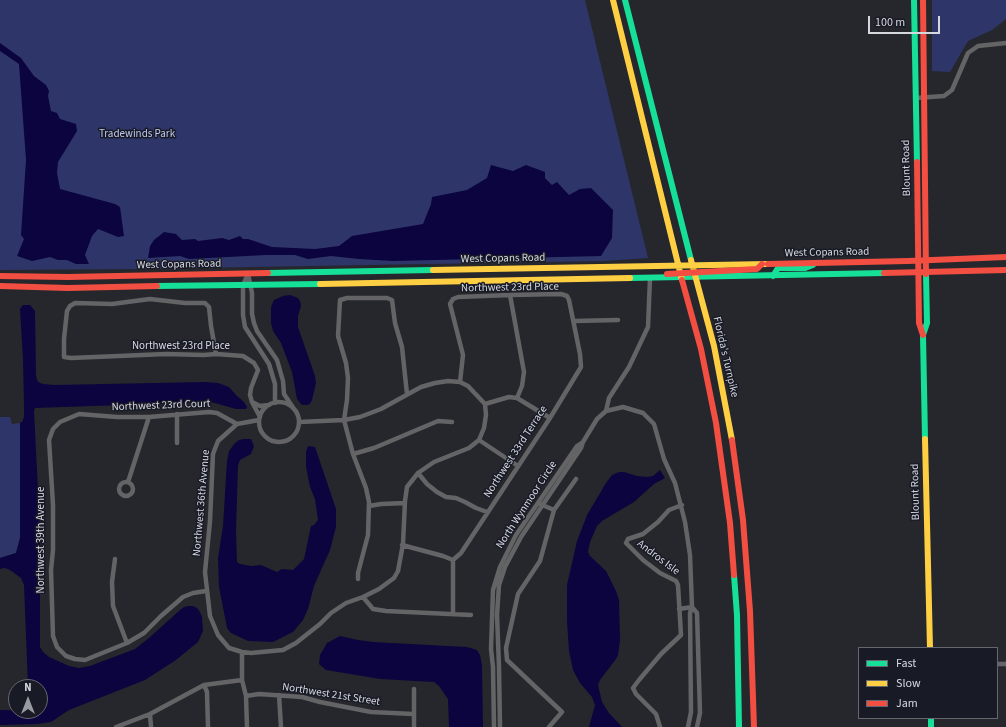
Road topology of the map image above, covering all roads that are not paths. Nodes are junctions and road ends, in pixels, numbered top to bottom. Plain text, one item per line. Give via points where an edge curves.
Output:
1 (613, 0) edge
2 (626, 0) edge
3 (914, 0) edge
4 (923, 0) edge
5 (1006, 43) edge
6 (924, 97) junction
7 (916, 98) junction
8 (1006, 257) edge
9 (918, 260) junction
10 (926, 260) junction
11 (818, 262) junction
12 (762, 264) junction
13 (524, 269) junction
14 (1006, 270) edge
15 (918, 272) junction
16 (926, 272) junction
17 (248, 274) junction
18 (0, 276) edge
19 (110, 276) junction
20 (773, 276) junction
21 (650, 278) junction
22 (524, 280) junction
23 (243, 285) junction
24 (251, 285) junction
25 (0, 286) edge
26 (110, 287) junction
27 (510, 295) junction
28 (567, 296) joint
29 (618, 320) dead end
30 (574, 321) junction
31 (254, 323) junction
32 (245, 327) junction
33 (923, 335) junction
34 (216, 354) junction
35 (280, 372) junction
36 (272, 373) junction
37 (460, 382) junction
38 (407, 394) junction
39 (517, 398) junction
40 (252, 402) junction
41 (275, 403) junction
42 (485, 404) junction
43 (269, 405) junction
44 (294, 409) junction
45 (606, 411) junction
46 (177, 414) junction
47 (149, 417) junction
48 (550, 418) junction
49 (259, 419) junction
50 (344, 420) junction
51 (60, 422) joint
52 (299, 422) junction
53 (452, 422) dead end
54 (237, 424) junction
55 (479, 440) junction
56 (177, 443) dead end
57 (353, 454) junction
58 (518, 466) junction
59 (418, 473) junction
60 (576, 479) dead end
61 (128, 482) dead end
62 (404, 504) junction
63 (541, 504) junction
64 (682, 505) junction
65 (369, 506) junction
66 (554, 510) junction
67 (487, 512) junction
68 (402, 545) junction
69 (115, 559) dead end
70 (453, 560) junction
71 (358, 579) dead end
72 (206, 591) junction
73 (363, 597) junction
74 (692, 607) junction
75 (679, 609) junction
76 (453, 614) junction
77 (471, 615) dead end
78 (127, 643) junction
79 (930, 647) edge
80 (498, 648) junction
81 (506, 648) junction
82 (492, 649) junction
83 (242, 652) junction
84 (242, 680) junction
85 (204, 685) junction
86 (414, 689) dead end
87 (279, 695) junction
88 (246, 696) junction
89 (150, 714) junction
90 (413, 714) junction
91 (116, 727) edge
92 (151, 727) edge
93 (208, 727) edge
94 (247, 727) edge
95 (281, 727) edge
96 (414, 727) edge
97 (494, 727) edge
98 (500, 727) edge
99 (549, 727) edge
100 (660, 727) edge
101 (688, 727) edge
102 (697, 727) edge
103 (739, 727) edge
104 (754, 727) edge

1 - 103 main road, Florida's Turnpike via 684,290 701,349 716,422 730,523 737,615
2 - 104 main road, Florida's Turnpike via 714,346 728,421 743,520 750,611
3 - 7 main road, Blount Road
4 - 6 main road, Blount Road
5 - 6 street via 978,46 968,53 952,90 944,96
6 - 7 street
6 - 10 main road, Blount Road
7 - 9 main road, Blount Road
8 - 10 main road, West Copans Road
9 - 10 main road, West Copans Road
9 - 11 main road, West Copans Road
9 - 15 main road, Blount Road
10 - 16 main road, Blount Road
11 - 12 main road, West Copans Road
11 - 20 main road via 805,268 778,268
12 - 13 main road, West Copans Road
12 - 21 main road via 757,269 744,271 665,274
13 - 17 main road, West Copans Road
13 - 22 main road
14 - 16 main road, West Copans Road
15 - 16 main road, West Copans Road
15 - 20 main road, West Copans Road
15 - 33 main road, Blount Road via 919,323
16 - 33 main road, Blount Road via 927,323
17 - 19 main road, West Copans Road
17 - 23 street
17 - 24 street
18 - 19 main road, West Copans Road
19 - 26 main road
20 - 21 main road, West Copans Road
21 - 22 main road, West Copans Road
21 - 45 street via 648,327 629,367 609,398
22 - 24 main road, West Copans Road
23 - 24 main road, West Copans Road
23 - 26 main road, West Copans Road
23 - 32 street
24 - 31 street
25 - 26 main road, West Copans Road
27 - 28 street, Northwest 23rd Place
27 - 37 street, Northwest 23rd Place via 458,297 450,304 463,355
27 - 39 street via 524,372
28 - 30 street, Northwest 33rd Terrace
29 - 30 street
30 - 48 street, Northwest 33rd Terrace via 581,367
31 - 32 street
31 - 35 street via 278,360
32 - 36 street
33 - 79 main road, Blount Road
34 - 34 street, Northwest 23rd Place via 209,307 205,303 150,299 112,304 75,303 67,311 64,357
34 - 40 street, Northwest 23rd Place via 243,356 254,363 258,370 251,388
35 - 36 street
35 - 44 street via 284,394
36 - 41 street
37 - 38 street via 448,380
37 - 42 street via 468,386
38 - 50 street via 381,409
38 - 50 street via 402,347 392,300 340,300 338,336 348,378
39 - 42 street via 509,397
39 - 48 street
40 - 43 street via 260,406
40 - 49 street
41 - 43 street
41 - 44 street via 282,402
42 - 55 street via 484,428
43 - 49 street
44 - 52 street
45 - 63 street, North Wynmoor Circle via 597,419 583,442 576,446
45 - 64 street via 623,407 643,412 654,424
46 - 47 street, Northwest 23rd Court
46 - 54 street, Northwest 23rd Court via 217,413
46 - 56 street
47 - 51 street, Northwest 23rd Court via 79,414
47 - 61 street
48 - 58 street, Northwest 33rd Terrace
49 - 52 street via 264,436 275,442 293,437
49 - 54 street
50 - 52 street
50 - 57 street
51 - 78 street, Northwest 39th Avenue via 53,429 49,440 53,505 52,636 57,647 66,656 85,660
53 - 57 street via 438,421 374,448
54 - 72 street, Northwest 36th Avenue via 218,441 213,454 210,521 204,572
55 - 58 street
55 - 59 street via 469,448 434,462
57 - 65 street via 366,488
58 - 67 street, Northwest 33rd Terrace
59 - 62 street via 407,487
59 - 67 street via 437,492
60 - 66 street
62 - 65 street
62 - 68 street
63 - 66 street
63 - 80 street, North Wynmoor Circle via 511,554 499,585
63 - 82 street, North Wynmoor Circle via 516,535 500,567 493,590
64 - 74 street via 690,555
64 - 75 street, Andros Isle via 669,510 643,534 628,539 626,543 649,564 676,581
65 - 71 street via 368,535
66 - 81 street via 540,561 518,594
67 - 70 street, Northwest 33rd Terrace via 461,553
68 - 70 street
68 - 73 street via 398,571 394,578
69 - 78 street via 112,582 113,606
70 - 76 street
72 - 78 street via 183,597 144,633
72 - 83 street, Northwest 36th Avenue via 210,616 218,635 229,648
73 - 76 street via 373,609
73 - 83 street via 346,603 331,613 284,650
74 - 75 street
74 - 101 street via 691,712
74 - 102 street via 697,613 700,713
75 - 100 street, Andros Isle via 681,635 661,654 634,688 636,694 656,714
76 - 77 street
80 - 81 street
80 - 82 street
80 - 98 street, North Wynmoor Circle
81 - 99 street via 507,660 562,712
82 - 97 street, North Wynmoor Circle
83 - 84 street
84 - 85 street
84 - 88 street
85 - 89 street
85 - 93 street via 207,692
86 - 90 street
87 - 88 street, Northwest 21st Street
87 - 90 street, Northwest 21st Street via 302,697 371,712
87 - 95 street
88 - 94 street
89 - 91 street
89 - 92 street
90 - 96 street

